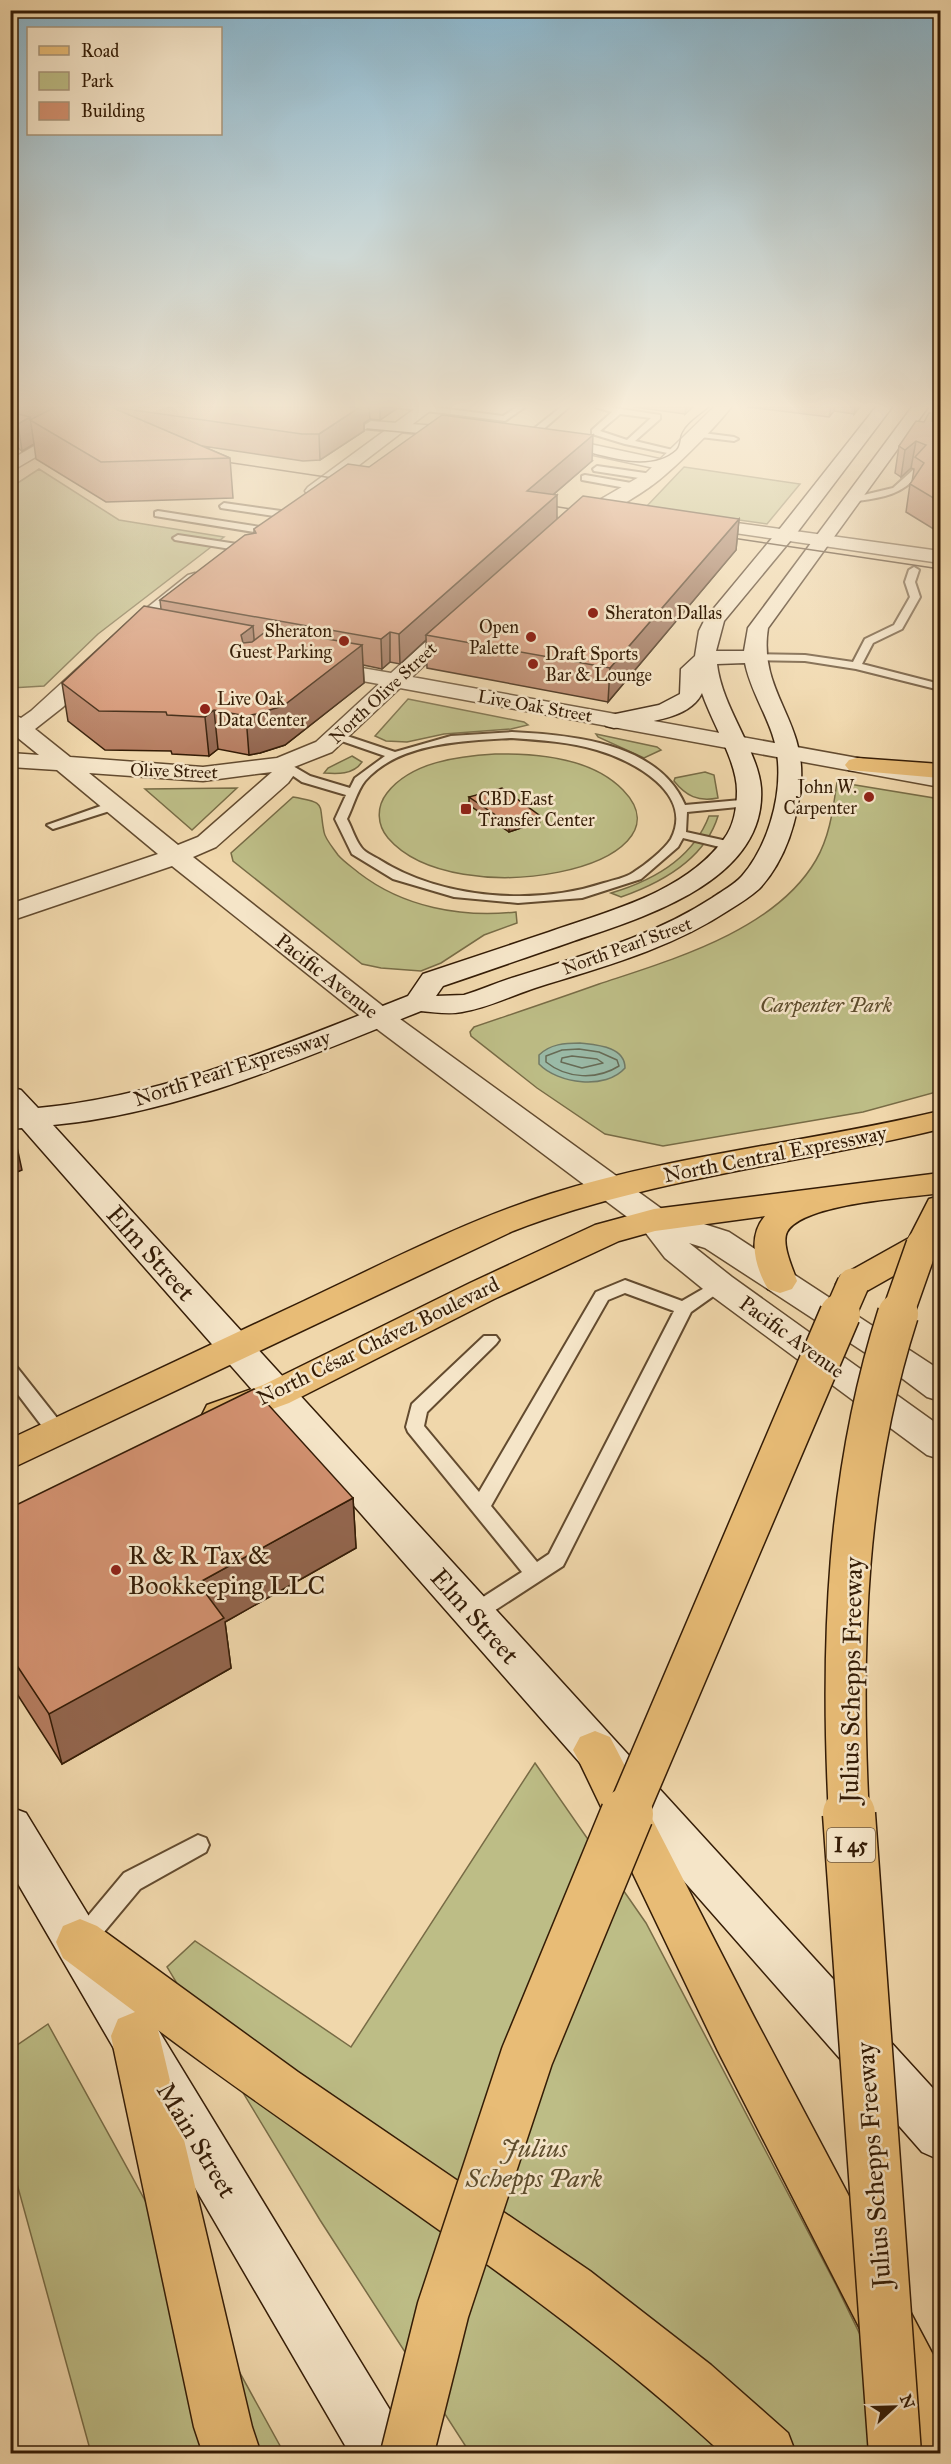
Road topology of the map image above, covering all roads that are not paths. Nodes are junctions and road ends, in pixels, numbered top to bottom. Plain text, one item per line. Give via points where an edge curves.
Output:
1 (209, 522) edge
2 (271, 522) edge
3 (571, 522) edge
4 (691, 522) edge
5 (795, 522) edge
6 (834, 522) edge
7 (563, 529) edge
8 (260, 530) junction
9 (786, 534) junction
10 (178, 538) dead end
11 (816, 547) junction
12 (771, 550) junction
13 (940, 557) edge
14 (225, 558) junction
15 (914, 570) junction
16 (940, 574) edge
17 (472, 611) edge
18 (130, 631) junction
19 (155, 635) edge
20 (754, 657) junction
21 (705, 658) junction
22 (305, 664) edge
23 (856, 666) junction
24 (395, 680) junction
25 (940, 687) edge
26 (719, 710) junction
27 (759, 712) junction
28 (614, 721) junction
29 (14, 727) edge
30 (337, 736) junction
31 (732, 742) junction
32 (790, 752) junction
33 (396, 756) junction
34 (10, 760) edge
35 (282, 764) junction
36 (66, 765) junction
37 (857, 765) junction
38 (940, 771) edge
39 (940, 780) edge
40 (349, 792) junction
41 (748, 802) junction
42 (115, 805) junction
43 (681, 809) junction
44 (53, 825) dead end
45 (680, 834) junction
46 (732, 846) junction
47 (176, 856) junction
48 (10, 914) edge
49 (418, 1002) junction
50 (379, 1017) junction
51 (17, 1112) edge
52 (940, 1120) edge
53 (888, 1133) junction
54 (940, 1183) edge
55 (610, 1188) junction
56 (819, 1198) junction
57 (654, 1220) junction
58 (931, 1226) edge
59 (780, 1281) junction
60 (720, 1285) junction
61 (684, 1308) junction
62 (490, 1340) dead end
63 (236, 1347) junction
64 (10, 1371) edge
65 (940, 1388) edge
66 (276, 1394) junction
67 (188, 1431) edge
68 (58, 1432) junction
69 (940, 1445) edge
70 (10, 1455) edge
71 (480, 1508) junction
72 (535, 1574) junction
73 (473, 1614) junction
74 (595, 1750) junction
75 (10, 1827) edge
76 (198, 1845) dead end
77 (80, 1942) junction
78 (136, 2036) junction
79 (940, 2134) edge
80 (940, 2426) edge
81 (232, 2454) edge
82 (383, 2454) edge
83 (407, 2454) edge
84 (767, 2454) edge
85 (895, 2454) edge

1 - 8 lane
2 - 8 street
3 - 7 street
4 - 9 street
5 - 9 street, North Pearl Street
6 - 11 street, North Pearl Street
8 - 14 street
9 - 11 street
9 - 12 street, North Pearl Street
10 - 14 lane
11 - 12 street
11 - 13 street
11 - 15 street
11 - 20 street, North Pearl Street via 764,617 754,642
12 - 21 street, North Pearl Street via 715,619 708,631
14 - 18 street
15 - 16 street
15 - 23 lane via 910,582 915,597 898,627 869,641
17 - 24 street, North Olive Street
18 - 19 street
18 - 29 street
20 - 21 street
20 - 23 lane via 805,658
20 - 27 street, North Pearl Street via 760,682
21 - 26 street, North Pearl Street
21 - 28 street via 692,669 688,699 673,707
22 - 24 street, Live Oak Street
23 - 25 lane
24 - 28 street, Live Oak Street
24 - 30 street, North Olive Street
26 - 27 street
26 - 31 street, North Pearl Street
27 - 32 street, North Pearl Street via 786,732
28 - 31 street, Live Oak Street
29 - 36 street, Pacific Avenue
30 - 33 lane
30 - 35 street, North Olive Street via 324,747
31 - 32 street, Live Oak Street
31 - 41 street, North Pearl Street via 746,774
32 - 37 street, Live Oak Street
32 - 49 street, North Pearl Street via 788,797 774,847 749,884 707,914 613,954 455,1005
33 - 40 lane via 360,779
33 - 43 lane via 450,740 481,736 574,741 603,748 650,770 675,795
34 - 36 street, Olive Street
35 - 36 street, Olive Street via 203,774
35 - 40 lane via 306,779
35 - 47 street via 284,772 280,778 221,832
36 - 42 street, Pacific Avenue
37 - 38 main road
37 - 39 street, Live Oak Street
40 - 45 lane via 343,823 361,855 411,883 483,899 561,897 596,890 651,867
41 - 43 lane
41 - 46 street, North Pearl Street via 740,834
42 - 44 lane
42 - 47 street, Pacific Avenue
43 - 45 lane
45 - 46 lane
46 - 49 street, North Pearl Street via 710,868 666,896 621,916 433,980
47 - 48 street
47 - 50 street, Pacific Avenue
49 - 50 street, North Pearl Street
50 - 51 street, North Pearl Expressway via 177,1090 88,1111
50 - 55 street, Pacific Avenue
51 - 63 street, Elm Street
52 - 53 main road, North Central Expressway
53 - 55 main road, North Central Expressway
53 - 57 main road via 878,1147 848,1158 706,1183
54 - 56 main road, North Central Expressway
55 - 57 street, Pacific Avenue
55 - 63 main road via 478,1233
56 - 57 main road, North Central Expressway
56 - 59 main road via 778,1220 771,1228 768,1239
57 - 59 street, Pacific Avenue via 717,1240
57 - 60 street, Pacific Avenue via 677,1250
57 - 66 main road, North César Chávez Boulevard via 607,1233
58 - 83 main road, bridge via 853,1284 601,1873 523,2067 443,2310
58 - 85 main road, Julius Schepps Freeway / I 45, bridge via 896,1318 868,1427 854,1526 847,1630 852,1853
59 - 65 street, Pacific Avenue
60 - 61 lane
60 - 69 street, Pacific Avenue
61 - 71 lane via 625,1286 602,1296
61 - 72 lane via 556,1560
62 - 71 lane via 418,1409 415,1426
63 - 66 street, Elm Street
63 - 68 main road
64 - 68 lane
66 - 67 main road, North César Chávez Boulevard via 230,1410
66 - 73 street, Elm Street
68 - 70 main road
71 - 72 lane
72 - 73 lane
73 - 74 street, Elm Street
74 - 79 street, Elm Street
74 - 80 main road via 736,2034
75 - 77 street, Main Street
76 - 77 lane via 132,1881
77 - 78 street, Main Street
77 - 84 main road via 280,2090 571,2290 691,2385
78 - 81 main road
78 - 82 street, Main Street

